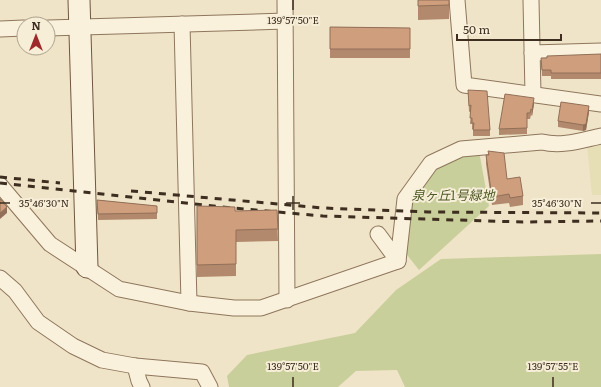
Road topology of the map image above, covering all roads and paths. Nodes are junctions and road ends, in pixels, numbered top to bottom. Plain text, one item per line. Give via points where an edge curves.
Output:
1 (79, 0) edge
2 (285, 0) edge
3 (457, 0) edge
4 (531, 0) edge
5 (286, 21) junction
6 (182, 24) junction
7 (80, 27) junction
8 (16, 28) edge
9 (56, 28) edge
10 (0, 29) edge
11 (601, 51) edge
12 (532, 53) junction
13 (532, 94) junction
14 (601, 104) edge
15 (601, 136) edge
16 (0, 185) edge
17 (378, 234) dead end
18 (398, 261) junction
19 (87, 267) junction
20 (0, 278) edge
21 (287, 300) junction
22 (189, 303) junction
23 (135, 366) junction
24 (142, 387) edge
25 (210, 387) edge

1 - 7 street
2 - 5 street
3 - 13 street via 464,85
4 - 12 street
5 - 6 street
5 - 21 street
6 - 7 street
6 - 22 street
7 - 9 street
7 - 19 street
8 - 10 street
11 - 12 street
12 - 13 street
13 - 14 street
15 - 18 street via 570,143 542,142 461,149 431,163 405,199
16 - 19 street via 50,244
17 - 18 street
18 - 21 street
19 - 22 street via 119,289
20 - 23 street via 15,291 38,322 73,346 102,360
21 - 22 street via 261,308
23 - 24 street
23 - 25 street via 202,372

